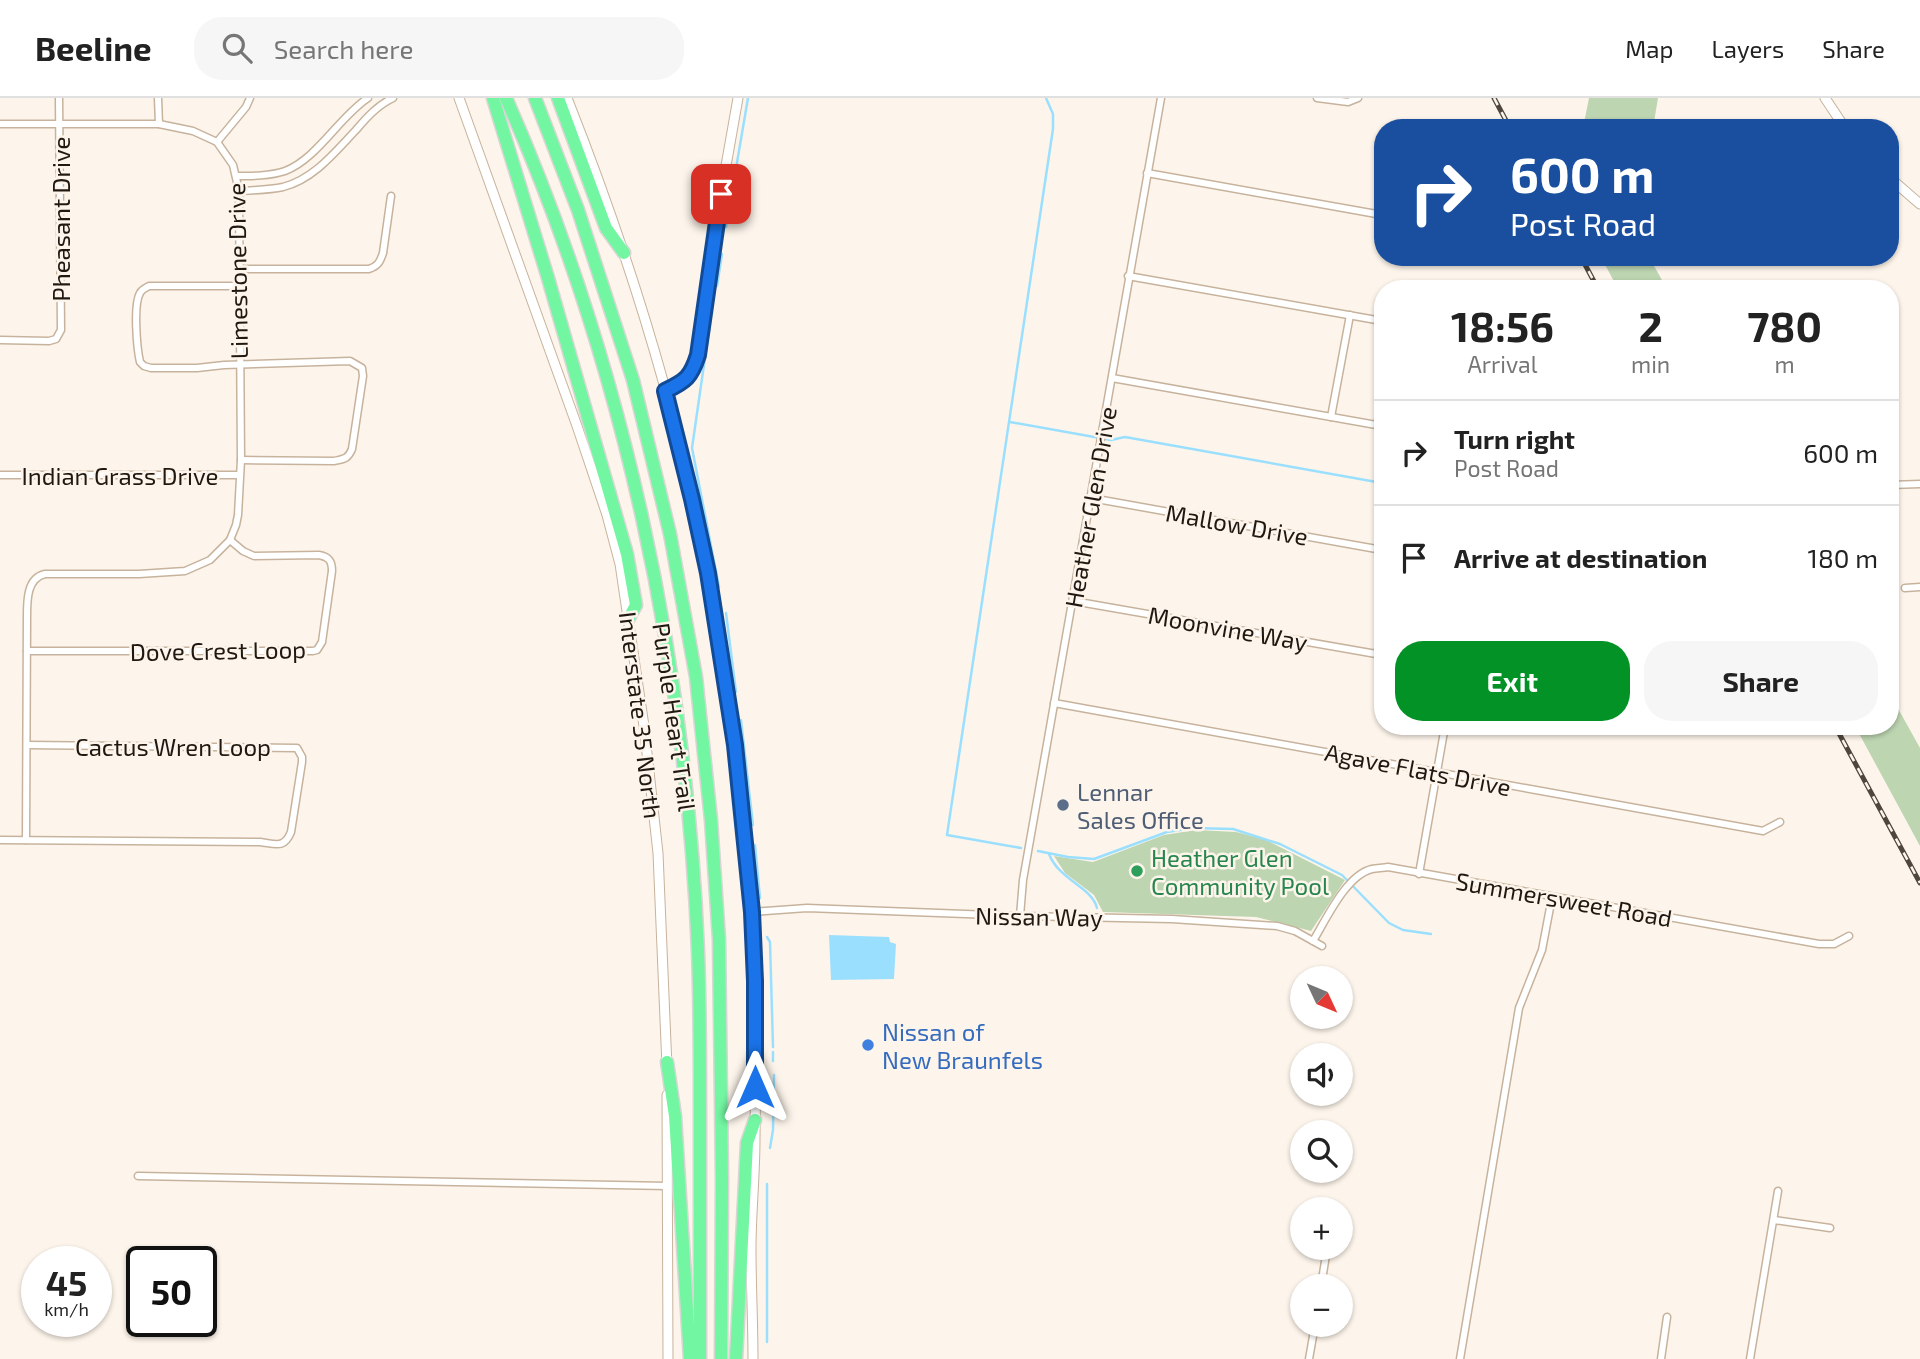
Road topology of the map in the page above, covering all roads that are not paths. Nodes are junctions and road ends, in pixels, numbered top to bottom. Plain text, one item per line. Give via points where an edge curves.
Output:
1 (59, 98) edge
2 (158, 98) edge
3 (250, 98) edge
4 (368, 98) edge
5 (393, 98) edge
6 (459, 98) edge
7 (493, 98) edge
8 (506, 98) edge
9 (535, 98) edge
10 (558, 98) edge
11 (567, 98) edge
12 (738, 98) edge
13 (1161, 98) edge
14 (1317, 98) edge
15 (1358, 98) edge
16 (1825, 98) edge
17 (1836, 119) edge
18 (0, 124) edge
19 (59, 124) junction
20 (159, 124) junction
21 (217, 142) junction
22 (1147, 173) junction
23 (236, 176) junction
24 (1899, 186) edge
25 (239, 191) junction
26 (391, 197) dead end
27 (1920, 204) edge
28 (1374, 214) edge
29 (624, 253) junction
30 (240, 269) junction
31 (1128, 276) junction
32 (240, 286) junction
33 (1350, 315) junction
34 (1374, 320) edge
35 (0, 340) edge
36 (240, 365) junction
37 (1112, 378) junction
38 (665, 391) junction
39 (1331, 417) junction
40 (1374, 425) edge
41 (241, 460) junction
42 (0, 475) edge
43 (239, 475) junction
44 (1920, 484) edge
45 (1899, 485) edge
46 (1091, 498) junction
47 (230, 540) junction
48 (1374, 549) edge
49 (1920, 587) edge
50 (1905, 588) dead end
51 (1073, 601) junction
52 (629, 618) junction
53 (27, 651) junction
54 (1374, 655) edge
55 (1054, 703) junction
56 (1443, 735) edge
57 (27, 745) junction
58 (1437, 771) junction
59 (1780, 822) dead end
60 (0, 840) edge
61 (26, 840) junction
62 (1419, 874) junction
63 (1552, 897) junction
64 (752, 912) junction
65 (1020, 916) junction
66 (1849, 936) dead end
67 (1313, 941) junction
68 (1322, 947) dead end
69 (667, 1062) junction
70 (755, 1120) junction
71 (138, 1176) dead end
72 (668, 1186) junction
73 (1778, 1191) dead end
74 (1773, 1220) junction
75 (1830, 1228) dead end
76 (1667, 1317) dead end
77 (1313, 1337) edge
78 (668, 1359) edge
79 (690, 1359) edge
80 (701, 1359) edge
81 (721, 1359) edge
82 (736, 1359) edge
83 (753, 1359) edge
84 (1309, 1359) edge
85 (1460, 1359) edge
86 (1661, 1359) edge
87 (1750, 1359) edge

1 - 19 street, Pheasant Drive
2 - 20 street
3 - 21 street
4 - 23 street via 303,161 286,170
5 - 25 street via 367,117 314,172 282,187
6 - 52 main road, Interstate 35 North via 607,515
7 - 52 highway via 627,554 636,606
8 - 80 highway, Purple Heart Trail via 595,340 634,485 672,674 687,793 698,952
9 - 81 highway, Purple Heart Trail via 578,210 633,380 670,534 696,677 719,939
10 - 29 highway via 606,228
11 - 29 main road
12 - 38 main road via 698,355 692,373
13 - 22 street, Heather Glen Drive
14 - 15 street via 1348,102
16 - 17 main road
18 - 19 street
19 - 20 street
19 - 35 street, Pheasant Drive via 61,330 49,341
20 - 21 street
21 - 23 street, Limestone Drive
22 - 28 street
22 - 31 street, Heather Glen Drive
23 - 25 street, Limestone Drive
24 - 27 main road
25 - 30 street, Limestone Drive
26 - 30 street via 383,253 374,267
29 - 38 main road
30 - 32 street, Limestone Drive
31 - 33 street
31 - 37 street, Heather Glen Drive
32 - 36 street, Limestone Drive
32 - 36 street via 149,286 137,302 137,351 144,366
33 - 34 street
33 - 39 street
36 - 41 street, Limestone Drive
36 - 41 street via 350,361 362,368 363,376 352,449 345,459
37 - 39 street
37 - 46 street, Heather Glen Drive
38 - 64 main road via 708,573 721,650
39 - 40 street
41 - 43 street, Limestone Drive
42 - 43 street, Indian Grass Drive
43 - 47 street, Limestone Drive via 236,525
44 - 45 street
46 - 48 street, Mallow Drive
46 - 51 street, Heather Glen Drive
47 - 53 street via 210,560 185,571 39,575 27,598
47 - 53 street, Dove Crest Loop via 254,556 319,555 330,560 322,642 317,650
49 - 50 street
51 - 54 street, Moonvine Way
51 - 55 street, Heather Glen Drive
52 - 69 main road, Interstate 35 North via 657,841
53 - 57 street
55 - 58 street, Agave Flats Drive
55 - 65 street, Heather Glen Drive
56 - 58 street
57 - 61 street
57 - 61 street, Cactus Wren Loop via 294,747 302,757 291,832 282,844
58 - 59 street, Agave Flats Drive via 1763,831
58 - 62 street
60 - 61 street
62 - 63 street, Summersweet Road
62 - 67 street, Summersweet Road via 1388,867 1356,877
63 - 66 street, Summersweet Road via 1819,944 1835,944
63 - 85 street via 1542,950 1520,1007
64 - 65 street, Nissan Way via 807,908
64 - 70 main road
65 - 67 street, Nissan Way via 1277,926
67 - 68 street, Nissan Way
69 - 72 main road, Interstate 35 North
69 - 79 highway via 675,1116
70 - 82 highway via 747,1143
70 - 83 main road
71 - 72 street
72 - 78 main road, Interstate 35 North
73 - 74 street
74 - 75 street
74 - 87 street
76 - 86 street
77 - 84 street

